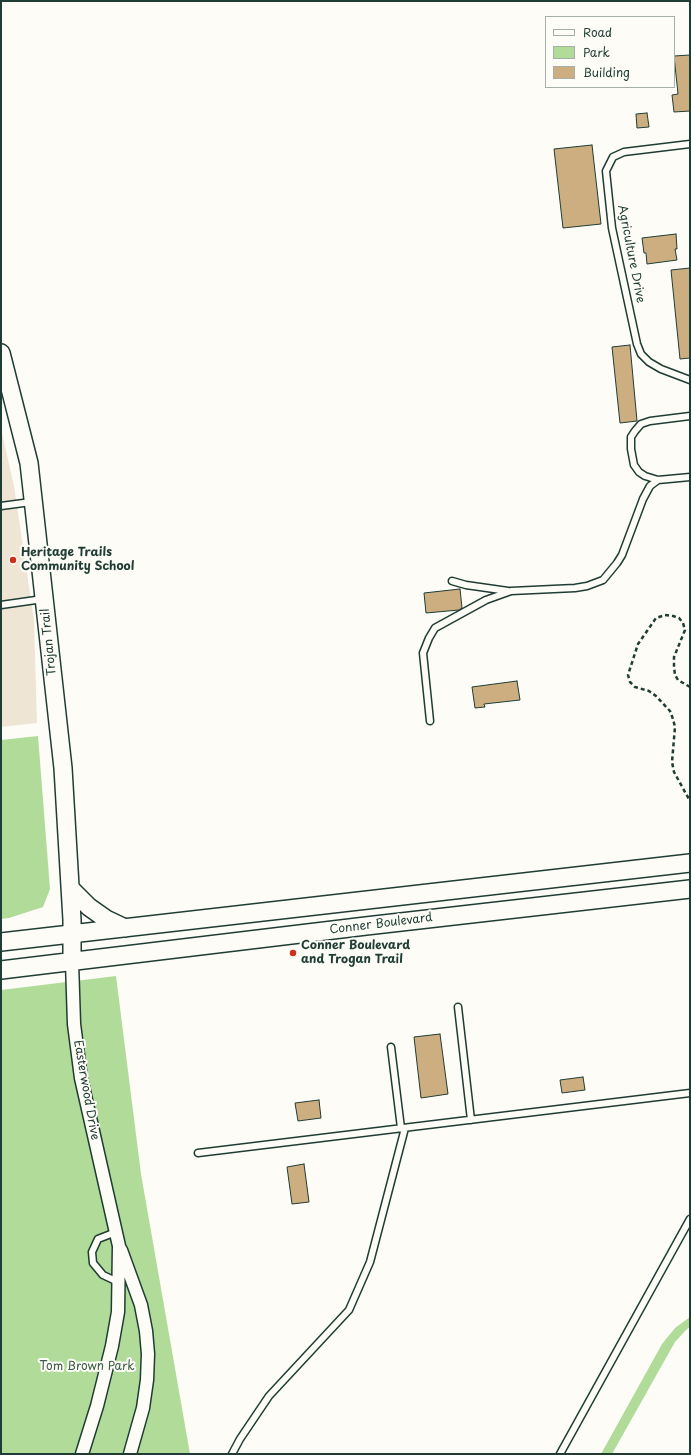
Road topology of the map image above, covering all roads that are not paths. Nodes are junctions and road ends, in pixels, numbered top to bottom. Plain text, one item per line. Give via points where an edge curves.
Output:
1 (690, 144) edge
2 (1, 353) edge
3 (690, 380) edge
4 (690, 416) edge
5 (690, 477) edge
6 (658, 480) junction
7 (33, 502) junction
8 (1, 506) edge
9 (452, 581) dead end
10 (511, 591) junction
11 (44, 599) junction
12 (1, 605) edge
13 (430, 721) dead end
14 (690, 863) edge
15 (70, 888) junction
16 (690, 889) edge
17 (125, 928) junction
18 (72, 934) junction
19 (1, 942) edge
20 (72, 962) junction
21 (1, 970) edge
22 (458, 1007) dead end
23 (391, 1047) dead end
24 (690, 1093) edge
25 (471, 1120) junction
26 (403, 1128) junction
27 (198, 1153) dead end
28 (690, 1219) edge
29 (116, 1232) junction
30 (118, 1245) junction
31 (118, 1282) junction
32 (82, 1454) edge
33 (130, 1454) edge
34 (232, 1454) edge
35 (560, 1454) edge

1 - 3 lane, Agriculture Drive via 624,152 613,157 606,171 612,228 641,354 662,369
2 - 7 main road, Trojan Trail via 28,463
4 - 6 lane via 650,421 641,424 634,431 631,437 634,465 638,472
5 - 6 lane
6 - 10 lane via 650,486 642,499 622,555 603,580 575,588
7 - 8 lane
7 - 11 main road, Trojan Trail
9 - 10 lane
10 - 13 lane via 486,600 435,628 424,653
11 - 12 lane
11 - 15 main road, Trojan Trail via 63,768
14 - 17 main road, Conner Boulevard
15 - 17 main road via 89,907
15 - 18 main road, Trojan Trail
16 - 20 main road, Conner Boulevard
17 - 18 main road, Conner Boulevard
18 - 19 main road, Conner Boulevard
18 - 20 main road, Easterwood Drive
20 - 21 main road, Conner Boulevard
20 - 29 street, Easterwood Drive via 74,1024 81,1078
22 - 25 lane
23 - 26 lane
24 - 25 lane
25 - 26 lane
26 - 27 lane
26 - 34 lane via 370,1262 348,1310 269,1396
28 - 35 lane
29 - 30 street, Easterwood Drive
29 - 31 lane via 98,1239 92,1252 93,1263 103,1275
30 - 31 street, Easterwood Drive
30 - 33 street, Easterwood Drive via 141,1305 148,1354 143,1408
31 - 32 street, Easterwood Drive via 118,1312 112,1346

